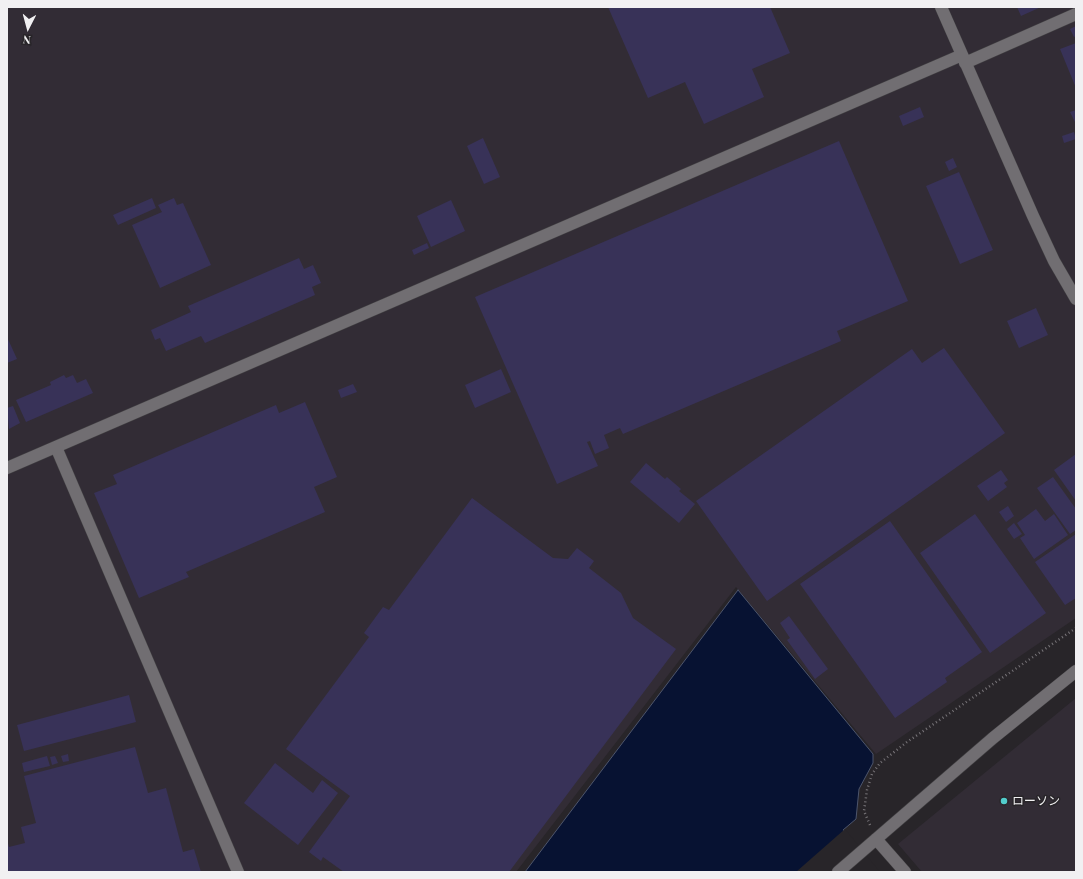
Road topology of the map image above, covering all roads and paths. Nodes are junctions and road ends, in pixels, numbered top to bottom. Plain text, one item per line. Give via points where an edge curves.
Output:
1 (941, 7) edge
2 (1076, 14) edge
3 (964, 59) junction
4 (1076, 299) edge
5 (56, 447) junction
6 (7, 468) edge
7 (1076, 628) edge
8 (1076, 671) edge
9 (876, 839) junction
10 (238, 872) edge
11 (838, 872) edge
12 (905, 872) edge

1 - 3 street
2 - 3 street
3 - 4 street via 1033,216 1054,261
3 - 5 street
5 - 6 street
5 - 10 street
7 - 9 path via 880,762 866,790 864,811
8 - 9 street via 993,738
9 - 11 street
9 - 12 street

